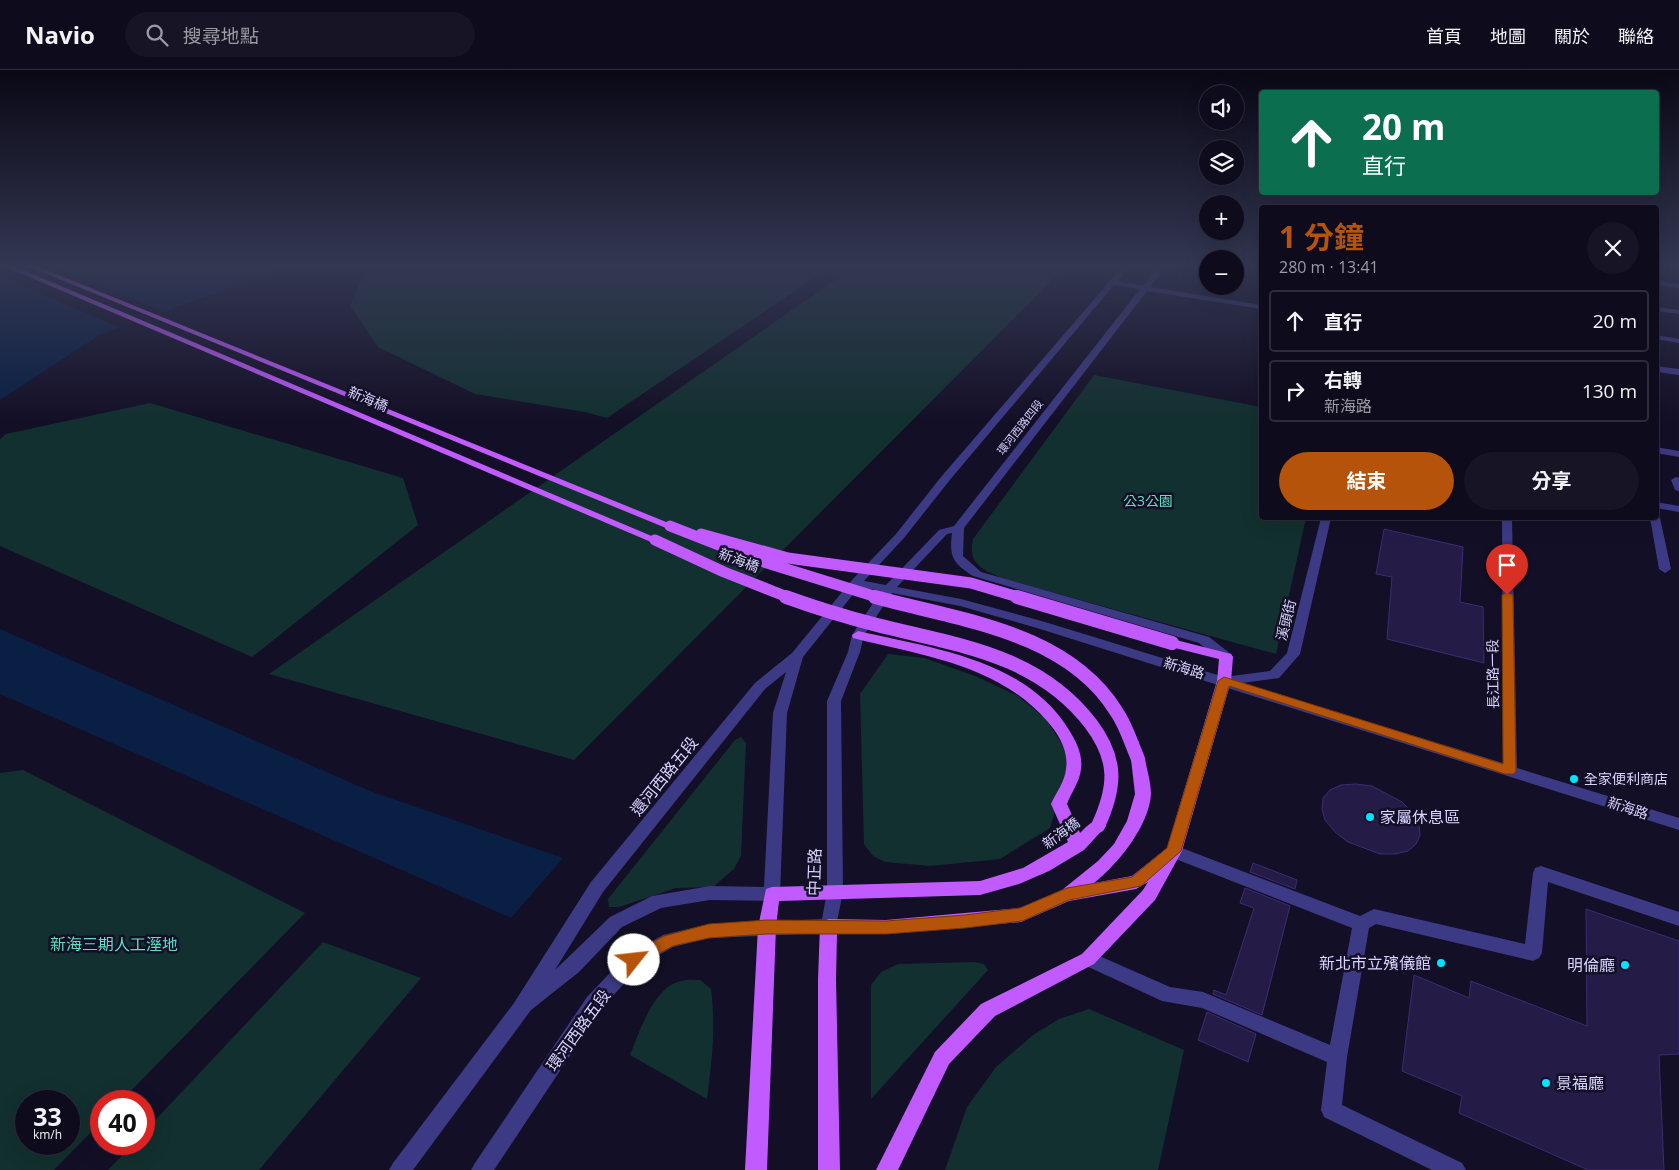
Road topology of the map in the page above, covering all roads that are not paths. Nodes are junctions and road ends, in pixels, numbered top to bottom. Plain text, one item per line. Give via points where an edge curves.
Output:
1 (132, 318) edge
2 (159, 318) edge
3 (1084, 318) edge
4 (1120, 318) edge
5 (1659, 339) edge
6 (1679, 342) edge
7 (1659, 369) edge
8 (1679, 372) edge
9 (1659, 451) edge
10 (1679, 454) edge
11 (1659, 506) edge
12 (1679, 509) edge
13 (1326, 520) edge
14 (1506, 520) edge
15 (1655, 520) edge
16 (670, 526) junction
17 (958, 528) junction
18 (1665, 569) dead end
19 (856, 583) junction
20 (888, 589) junction
21 (858, 635) junction
22 (798, 656) junction
23 (1226, 657) junction
24 (1224, 681) junction
25 (1510, 771) junction
26 (1679, 824) edge
27 (1078, 846) junction
28 (1174, 851) junction
29 (835, 892) junction
30 (772, 894) junction
31 (1067, 894) junction
32 (1679, 919) edge
33 (1361, 924) junction
34 (829, 926) junction
35 (767, 927) junction
36 (1088, 959) junction
37 (521, 1009) junction
38 (1337, 1057) junction
39 (400, 1170) edge
40 (482, 1170) edge
41 (756, 1170) edge
42 (829, 1170) edge
43 (887, 1170) edge
44 (1455, 1170) edge

1 - 27 main road, 新海橋, bridge via 571,504 708,567 844,616 968,647 1021,665 1079,706 1104,742 1111,765 1112,795 1098,826
2 - 16 main road, 新海橋
3 - 19 street, 環河西路四段 via 900,536
4 - 17 street, 環河西路四段
5 - 6 street
7 - 8 street
9 - 10 street
11 - 12 street
13 - 24 street, 溪頭街 via 1293,654 1274,675
14 - 25 street, 長江路一段
15 - 18 street
16 - 23 main road, bridge via 788,558 970,582
16 - 31 main road, 新海橋, bridge via 769,566 1016,635 1067,662 1102,692 1124,724 1138,759 1143,794 1135,821 1120,848 1104,866
17 - 20 street, 環河西路四段 via 943,532
17 - 23 street via 955,550 960,562 977,574 1204,640
19 - 20 street, 新海路
19 - 22 street, 還河西路五段
20 - 21 street, 中正路
20 - 24 street, 新海路 via 1041,625
21 - 27 main road via 968,663 1012,682 1046,708 1068,739 1074,766 1058,804
21 - 29 street, 中正路 via 834,701
22 - 30 street via 780,713
22 - 37 street, 還河西路五段 via 760,686 598,887
23 - 24 main road
24 - 25 street, 新海路
24 - 28 main road
25 - 26 street, 新海路
27 - 29 main road, 新海橋 via 1028,874 980,888
28 - 31 main road via 1136,882
28 - 33 street
28 - 36 main road via 1149,896
29 - 30 main road, 新海橋
29 - 34 street, 中正路
30 - 35 main road
30 - 37 street via 710,893 658,901 616,922 573,966
31 - 34 main road via 1022,914 886,928
32 - 33 street via 1541,872 1533,953 1374,916
33 - 38 street
34 - 35 street, 環河西路五段
34 - 42 main road, 中正路
35 - 40 street, 環河西路五段 via 709,931 669,940 634,960 594,1003
35 - 41 main road
36 - 38 street via 1168,995 1203,1000
36 - 43 main road via 988,1010 942,1058
37 - 39 street
38 - 44 street via 1331,1110

